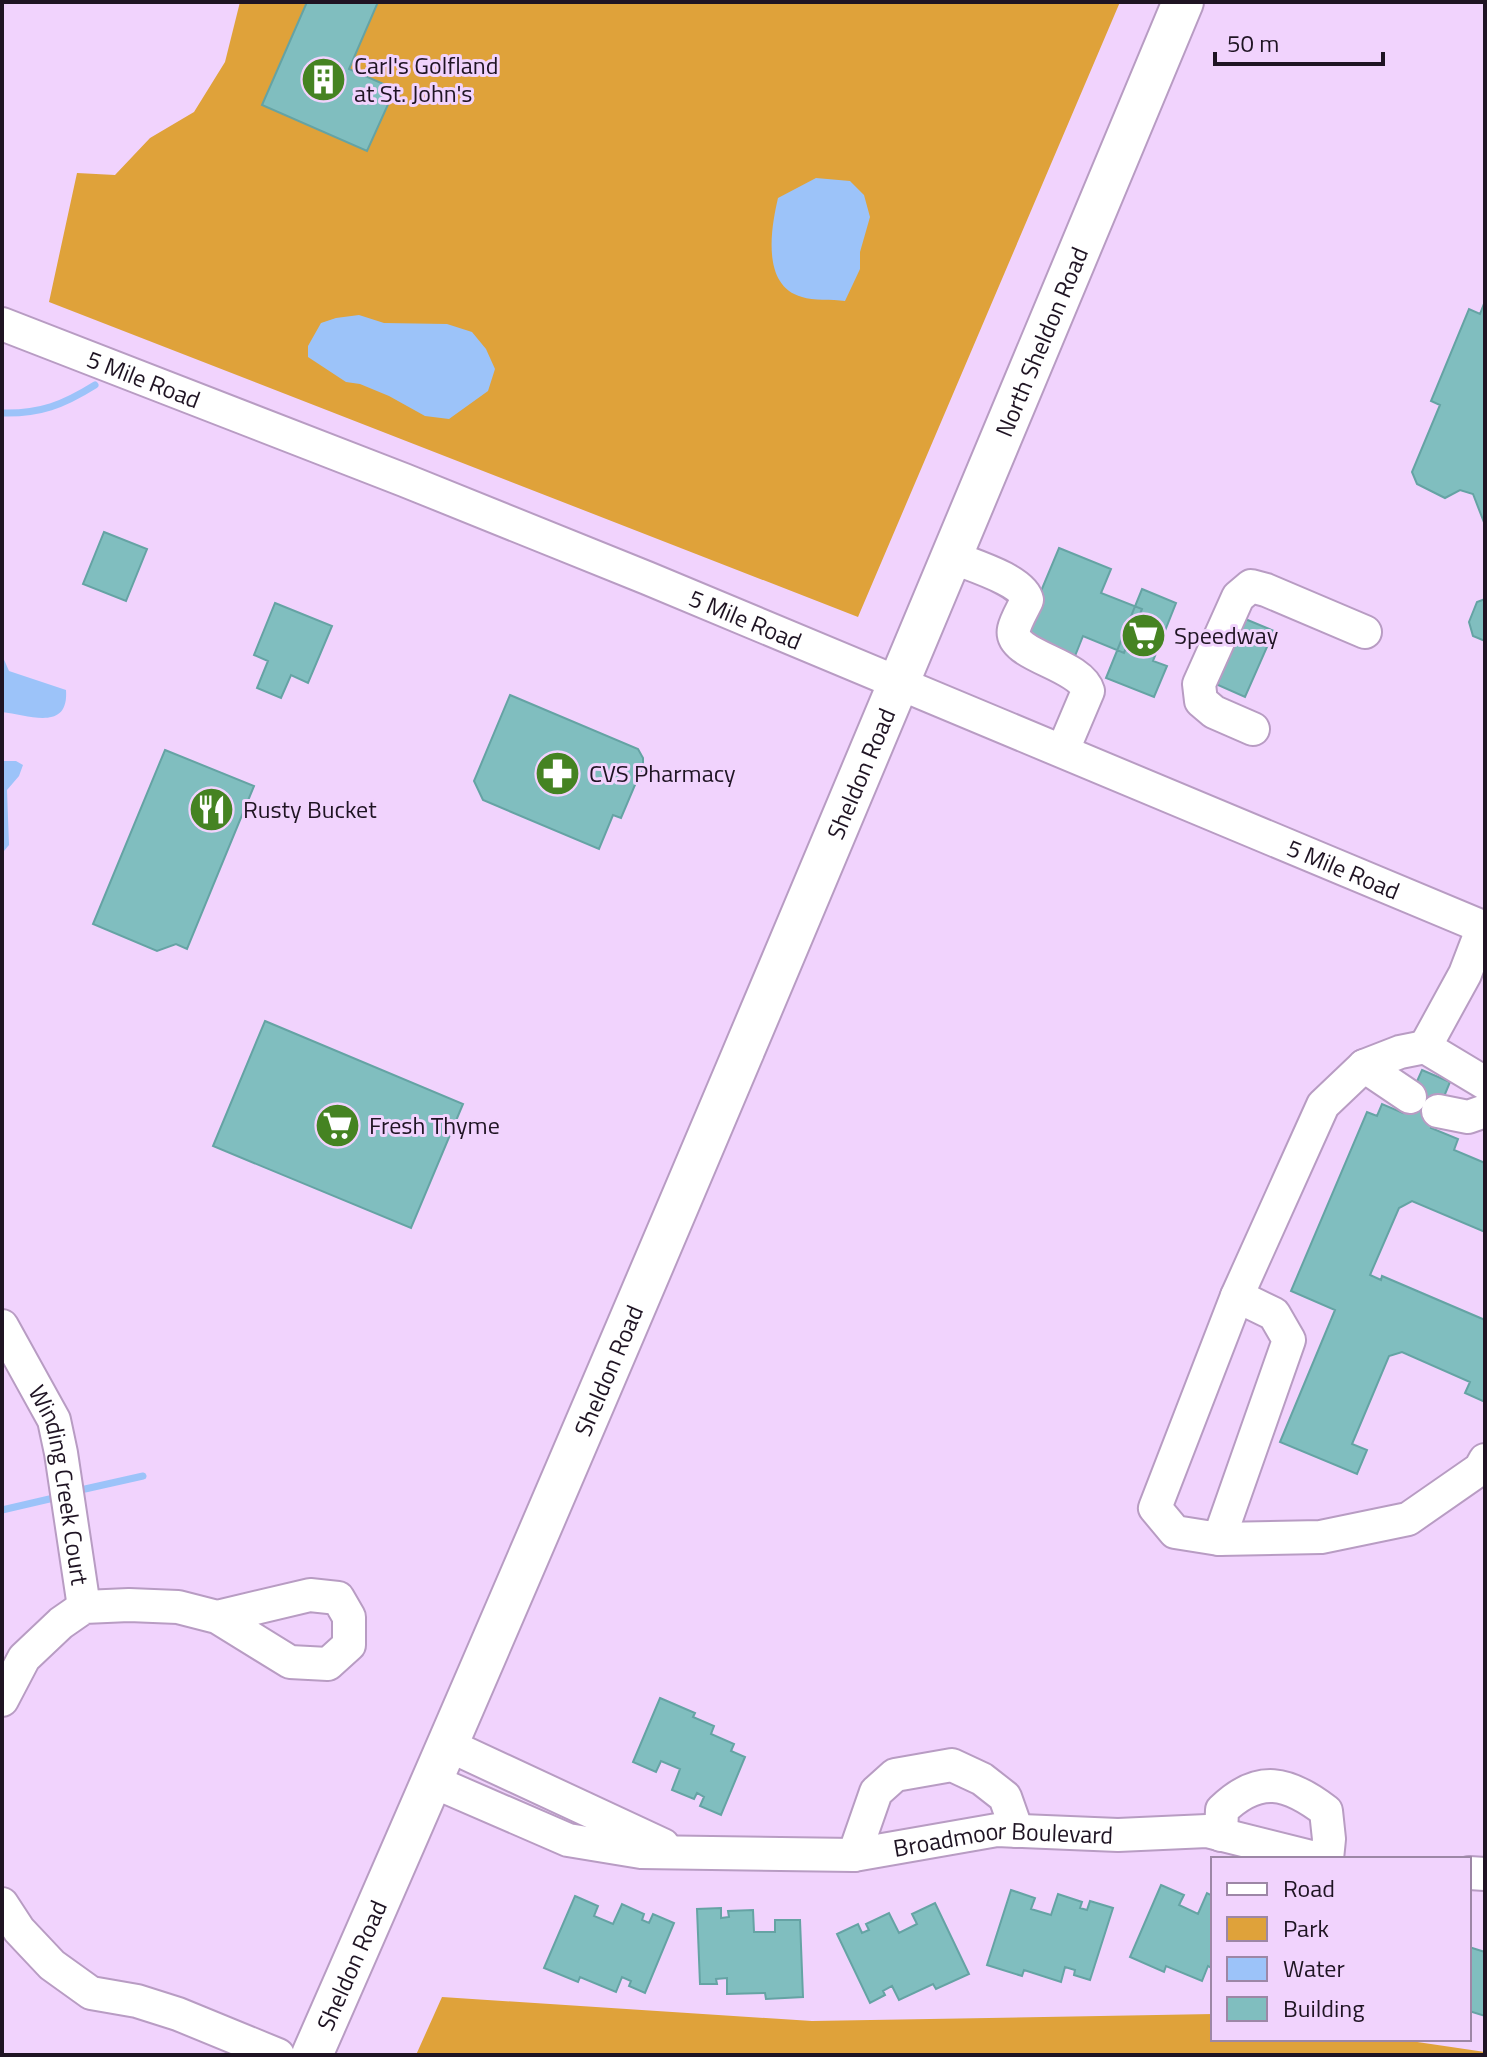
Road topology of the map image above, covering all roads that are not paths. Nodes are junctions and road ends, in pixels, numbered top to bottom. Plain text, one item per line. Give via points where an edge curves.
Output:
1 (1183, 2) edge
2 (2, 324) edge
3 (952, 557) junction
4 (1365, 632) dead end
5 (900, 682) junction
6 (1253, 729) dead end
7 (1063, 750) junction
8 (1484, 928) edge
9 (1425, 1047) junction
10 (1364, 1066) junction
11 (1485, 1083) edge
12 (1485, 1111) edge
13 (1237, 1296) junction
14 (2, 1326) edge
15 (1485, 1460) edge
16 (1219, 1539) junction
17 (84, 1607) junction
18 (217, 1617) dead end
19 (2, 1700) edge
20 (448, 1745) junction
21 (432, 1781) junction
22 (1017, 1831) junction
23 (1221, 1835) junction
24 (684, 1854) junction
25 (854, 1855) junction
26 (1311, 1857) edge
27 (1327, 1857) edge
28 (2, 1904) edge
29 (278, 2055) edge
30 (312, 2055) edge

1 - 3 main road, North Sheldon Road
2 - 5 street, 5 Mile Road
3 - 5 main road, North Sheldon Road
3 - 7 street via 1024,591 1027,600 1013,631 1015,639 1085,682 1088,691
4 - 6 street via 1266,590 1251,586 1238,597 1199,684 1201,701 1214,712
5 - 7 street, 5 Mile Road
5 - 20 main road, Sheldon Road
7 - 8 street, 5 Mile Road
8 - 9 street
9 - 10 street
9 - 11 street
10 - 12 street via 1424,1104 1468,1117
10 - 13 street via 1323,1105
13 - 16 street via 1274,1314 1289,1340
13 - 16 street via 1155,1508 1175,1532
14 - 17 street, Winding Creek Court via 54,1420
15 - 16 street via 1480,1469 1408,1519 1321,1537
17 - 18 street, Winding Creek Court via 178,1607
17 - 19 street, Winding Creek Court via 24,1658
20 - 21 main road, Sheldon Road
20 - 24 street, Broadmoor Boulevard
21 - 24 street, Broadmoor Boulevard via 568,1840
21 - 30 main road, Sheldon Road
22 - 23 street, Broadmoor Boulevard
22 - 25 street, Broadmoor Boulevard
22 - 25 street via 1005,1797 952,1765 895,1775 876,1792
23 - 26 street, Broadmoor Boulevard
23 - 27 street via 1222,1810 1236,1796 1256,1787 1283,1786 1326,1811
24 - 25 street, Broadmoor Boulevard
28 - 29 street via 52,1965 91,1993 178,2014

